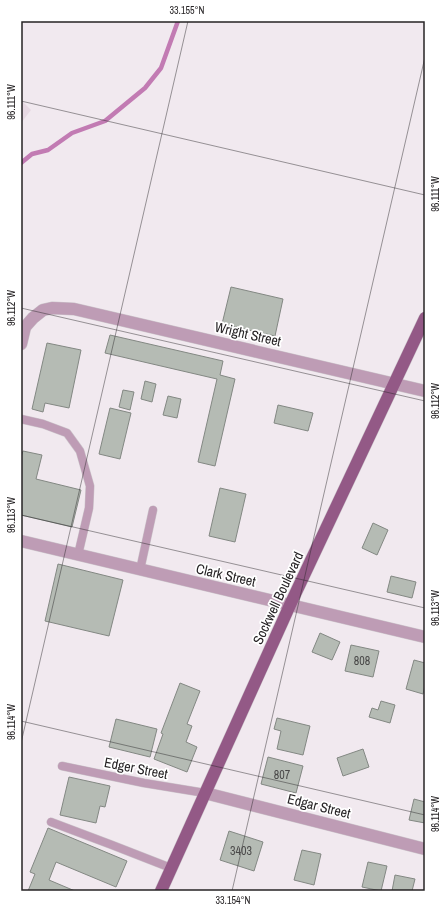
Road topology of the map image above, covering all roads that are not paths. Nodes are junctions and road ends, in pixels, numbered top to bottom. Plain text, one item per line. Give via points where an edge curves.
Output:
1 (425, 318) edge
2 (21, 344) edge
3 (394, 384) junction
4 (425, 391) edge
5 (21, 420) edge
6 (153, 510) dead end
7 (21, 542) edge
8 (78, 555) junction
9 (140, 570) junction
10 (290, 605) junction
11 (425, 637) edge
12 (62, 766) dead end
13 (205, 793) junction
14 (51, 822) dead end
15 (425, 849) edge
16 (171, 868) junction
17 (161, 891) edge

1 - 3 main road, Sockwell Boulevard
2 - 3 street, Wright Street via 26,328 43,310 74,309
3 - 4 street, Wright Street
3 - 10 main road, Sockwell Boulevard
5 - 8 lane via 43,424 67,433 80,451 90,486 89,508
6 - 9 lane
7 - 8 street, Clark Street
8 - 9 street, Clark Street
9 - 10 street, Clark Street
10 - 11 street, Clark Street
10 - 13 main road, Sockwell Boulevard
12 - 13 lane, Edger Street
13 - 15 street, Edgar Street
13 - 16 main road, Sockwell Boulevard
14 - 16 lane
16 - 17 main road, Sockwell Boulevard

